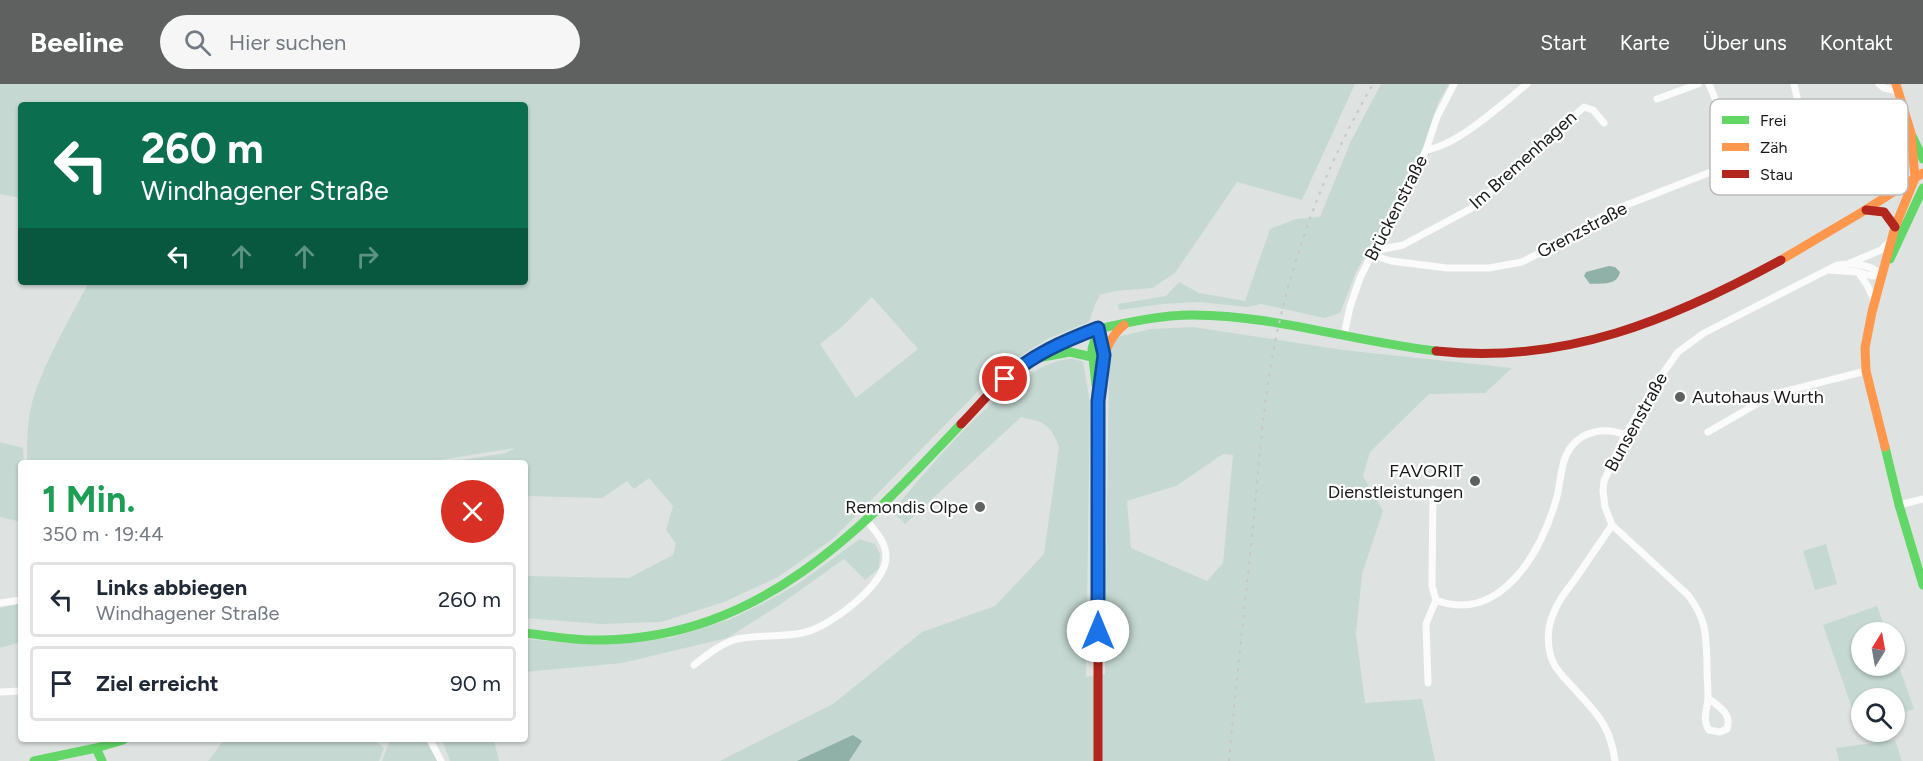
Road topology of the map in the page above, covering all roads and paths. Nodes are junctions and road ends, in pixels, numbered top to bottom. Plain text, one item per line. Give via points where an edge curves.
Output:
1 (1454, 84) edge
2 (1527, 84) edge
3 (1698, 84) edge
4 (1709, 84) edge
5 (1794, 84) edge
6 (1879, 84) edge
7 (1897, 87) edge
8 (1657, 99) dead end
9 (1715, 99) edge
10 (1797, 99) edge
11 (1604, 123) dead end
12 (1908, 123) edge
13 (1911, 133) junction
14 (1426, 150) junction
15 (1923, 159) edge
16 (1710, 173) edge
17 (1919, 176) edge
18 (1908, 187) edge
19 (1923, 188) edge
20 (1908, 192) edge
21 (1895, 195) edge
22 (1904, 195) edge
23 (1916, 203) junction
24 (1866, 210) junction
25 (1895, 227) junction
26 (1891, 240) junction
27 (1373, 251) junction
28 (1850, 263) junction
29 (1826, 270) junction
30 (1858, 272) junction
31 (1882, 275) junction
32 (1875, 302) junction
33 (1136, 321) junction
34 (1098, 328) junction
35 (1344, 335) junction
36 (1104, 355) junction
37 (1092, 357) junction
38 (1032, 359) junction
39 (1866, 370) junction
40 (1098, 401) junction
41 (1708, 432) dead end
42 (1625, 435) junction
43 (1433, 489) dead end
44 (1923, 499) edge
45 (1899, 505) junction
46 (867, 521) junction
47 (1612, 525) junction
48 (1923, 585) edge
49 (18, 600) edge
50 (1437, 600) junction
51 (0, 603) edge
52 (528, 633) edge
53 (694, 665) dead end
54 (1428, 683) dead end
55 (0, 692) edge
56 (18, 692) edge
57 (1708, 698) junction
58 (116, 742) edge
59 (431, 742) edge
60 (96, 748) junction
61 (34, 761) edge
62 (102, 761) edge
63 (441, 761) edge
64 (1098, 761) edge
65 (1615, 761) edge

1 - 14 street, Brückenstraße
2 - 14 street via 1454,139
3 - 8 street
4 - 9 street
5 - 10 street
6 - 7 street via 1884,88
11 - 27 street, Im Bremenhagen via 1593,110 1584,107 1472,207 1403,245
12 - 13 main road
13 - 15 main road
13 - 17 main road
14 - 27 street, Brückenstraße
16 - 27 street, Grenzstraße via 1611,212 1515,263 1478,268 1437,267 1391,261
17 - 18 main road
19 - 23 main road
20 - 23 main road
21 - 24 main road
22 - 25 main road
23 - 31 main road
24 - 25 main road via 1880,210
24 - 35 main road via 1743,280 1640,326 1585,343 1519,352 1469,353 1413,348
25 - 26 main road
26 - 28 street, Bunsenstraße via 1881,250
26 - 31 main road
27 - 35 street, Brückenstraße via 1360,278
28 - 29 street, Bunsenstraße
28 - 31 street via 1875,269
29 - 30 street
29 - 42 street, Bunsenstraße via 1686,345 1668,364
30 - 31 street
30 - 32 street
31 - 32 main road
32 - 39 main road via 1865,348
33 - 34 main road
33 - 35 main road via 1204,315
33 - 36 main road via 1116,331
34 - 36 main road
34 - 37 main road
34 - 38 main road
36 - 40 main road
37 - 38 main road via 1070,351
37 - 40 main road
38 - 46 main road via 994,389
39 - 41 street via 1774,394
39 - 45 main road
40 - 64 main road
42 - 47 street, Bunsenstraße via 1604,481 1605,507
42 - 50 street via 1605,430 1583,436 1572,445 1546,527 1535,551 1513,581 1476,603 1449,605
43 - 50 street via 1432,586
44 - 45 street
45 - 48 main road
46 - 52 main road via 786,585 759,601 698,626 667,634 608,640
46 - 53 street via 882,540 886,560 880,577 854,603 828,623 805,633 737,639
47 - 57 street via 1697,608 1706,632
47 - 65 street via 1559,601 1549,631 1553,663 1598,714 1610,736
49 - 51 street
50 - 54 street via 1426,624
55 - 56 street
57 - 57 street via 1705,724 1708,730 1720,732 1726,729 1728,717
58 - 60 main road
59 - 63 street
60 - 61 main road
60 - 62 main road

